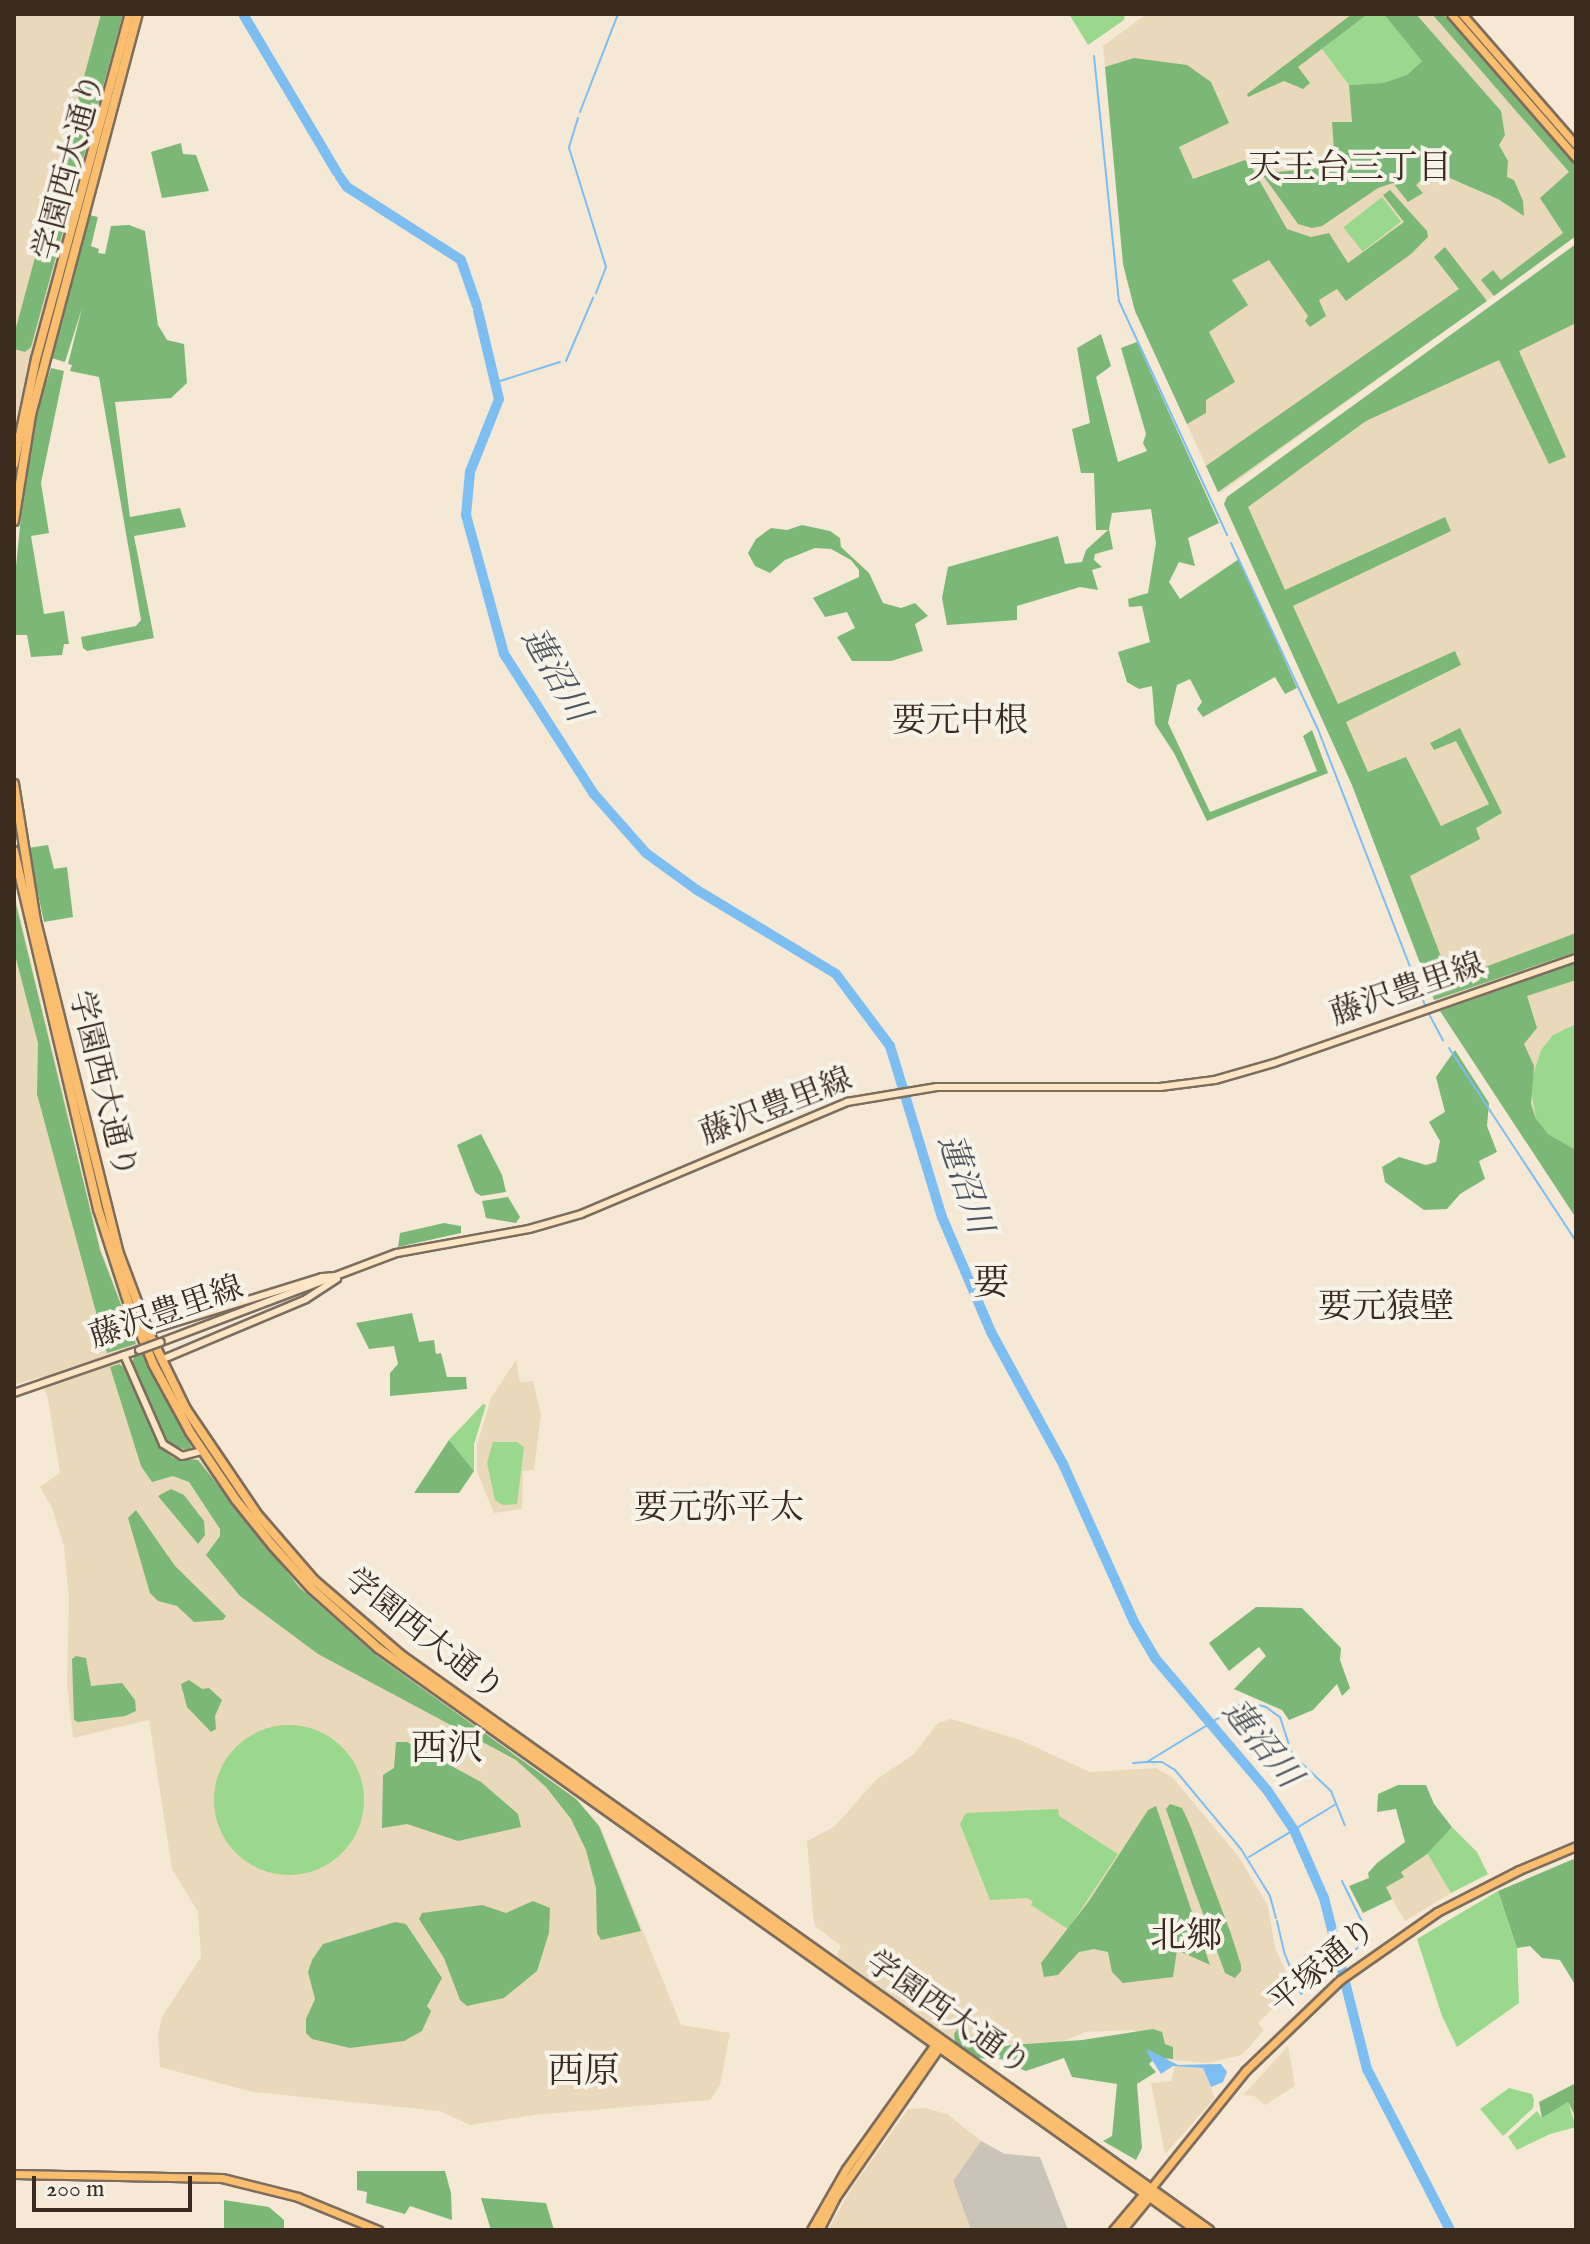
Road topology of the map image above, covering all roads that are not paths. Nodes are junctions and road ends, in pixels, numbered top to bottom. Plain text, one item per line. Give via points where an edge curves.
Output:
1 (130, 14) edge
2 (138, 14) edge
3 (1451, 14) edge
4 (1462, 14) edge
5 (1576, 145) edge
6 (1576, 158) edge
7 (14, 464) edge
8 (14, 521) edge
9 (14, 784) edge
10 (14, 851) edge
11 (1576, 958) edge
12 (340, 1276) junction
13 (148, 1331) junction
14 (124, 1355) junction
15 (161, 1360) junction
16 (14, 1393) edge
17 (202, 1451) junction
18 (1576, 1846) edge
19 (939, 2044) junction
20 (14, 2174) edge
21 (1147, 2193) junction
22 (378, 2230) edge
23 (811, 2230) edge
24 (819, 2230) edge
25 (1113, 2230) edge
26 (1122, 2230) edge
27 (1196, 2230) edge
28 (1209, 2230) edge

1 - 7 highway, 学園西大通り via 40,345
2 - 8 highway, 学園西大通り via 31,415
3 - 6 main road
4 - 5 main road
9 - 13 highway, 学園西大通り via 26,875 57,1008 110,1222
10 - 17 highway, 学園西大通り via 111,1254 153,1364
11 - 12 main road, 藤沢豊里線 via 1215,1080 1160,1087 904,1091 820,1111 581,1214 418,1247
12 - 13 main road
12 - 14 main road, 藤沢豊里線, bridge
12 - 15 main road via 306,1299
13 - 15 highway, 学園西大通り
14 - 16 main road, 藤沢豊里線
14 - 17 main road via 163,1444 182,1456
15 - 19 highway, 学園西大通り via 196,1428 243,1497 343,1607
17 - 19 highway, 学園西大通り via 273,1546 378,1648
18 - 21 main road, 平塚通り via 1466,1895 1340,1980 1246,2070
19 - 21 highway, 学園西大通り
19 - 23 main road via 846,2169
19 - 24 main road
20 - 22 main road via 222,2178 267,2187
21 - 25 main road
21 - 26 main road
21 - 27 highway, 学園西大通り
21 - 28 highway, 学園西大通り

